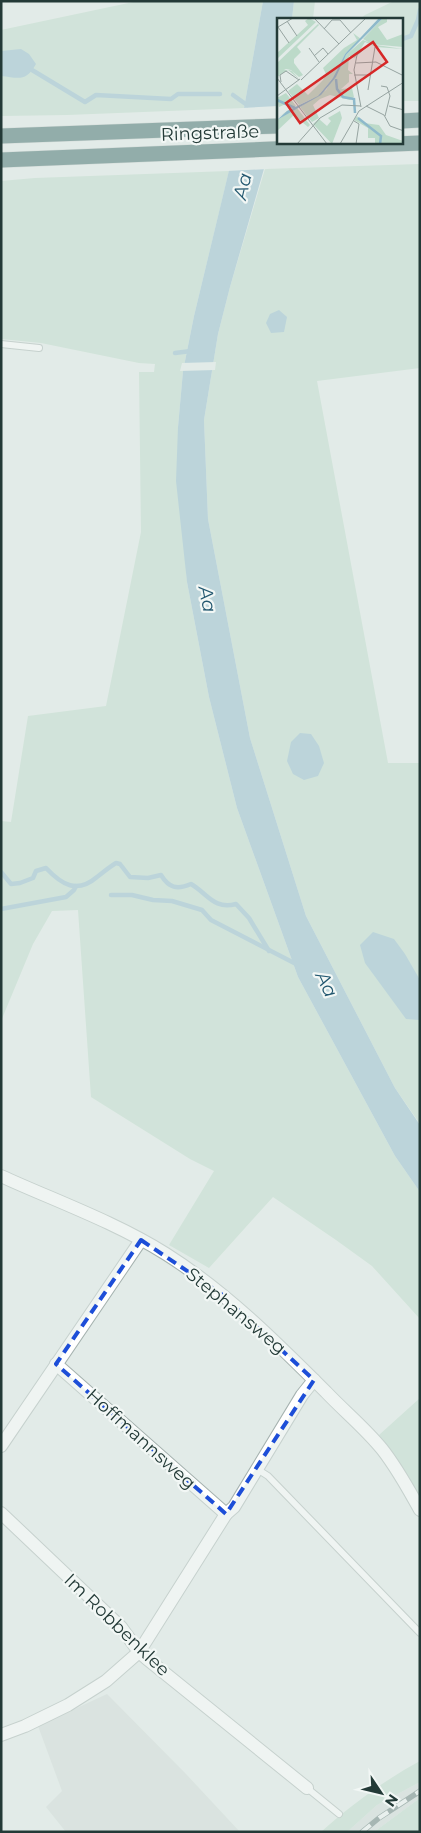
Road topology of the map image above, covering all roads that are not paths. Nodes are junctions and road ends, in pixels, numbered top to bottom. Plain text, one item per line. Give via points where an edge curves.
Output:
1 (277, 126) edge
2 (1, 136) edge
3 (413, 144) edge
4 (1, 160) edge
5 (1, 344) edge
6 (40, 348) dead end
7 (1, 1176) edge
8 (141, 1240) junction
9 (56, 1364) junction
10 (314, 1380) junction
11 (1, 1446) edge
12 (257, 1469) junction
13 (420, 1510) edge
14 (1, 1513) edge
15 (226, 1514) junction
16 (420, 1633) edge
17 (139, 1652) junction
18 (1, 1735) edge
19 (307, 1788) joint
20 (339, 1814) dead end

1 - 2 highway, Ringstraße
3 - 4 highway, Ringstraße
5 - 6 lane
7 - 8 street, Stephansweg
8 - 9 street
8 - 10 street, Stephansweg via 220,1293 264,1330
9 - 11 street
9 - 15 street, Hoffmannsweg
10 - 12 street
10 - 13 street, Stephansweg via 380,1447 403,1477
12 - 15 street via 234,1507
12 - 16 lane via 268,1476
14 - 17 street, Im Robbenklee via 121,1627
15 - 17 street
17 - 18 street via 106,1681 68,1705
17 - 19 street, Im Robbenklee
19 - 20 lane

